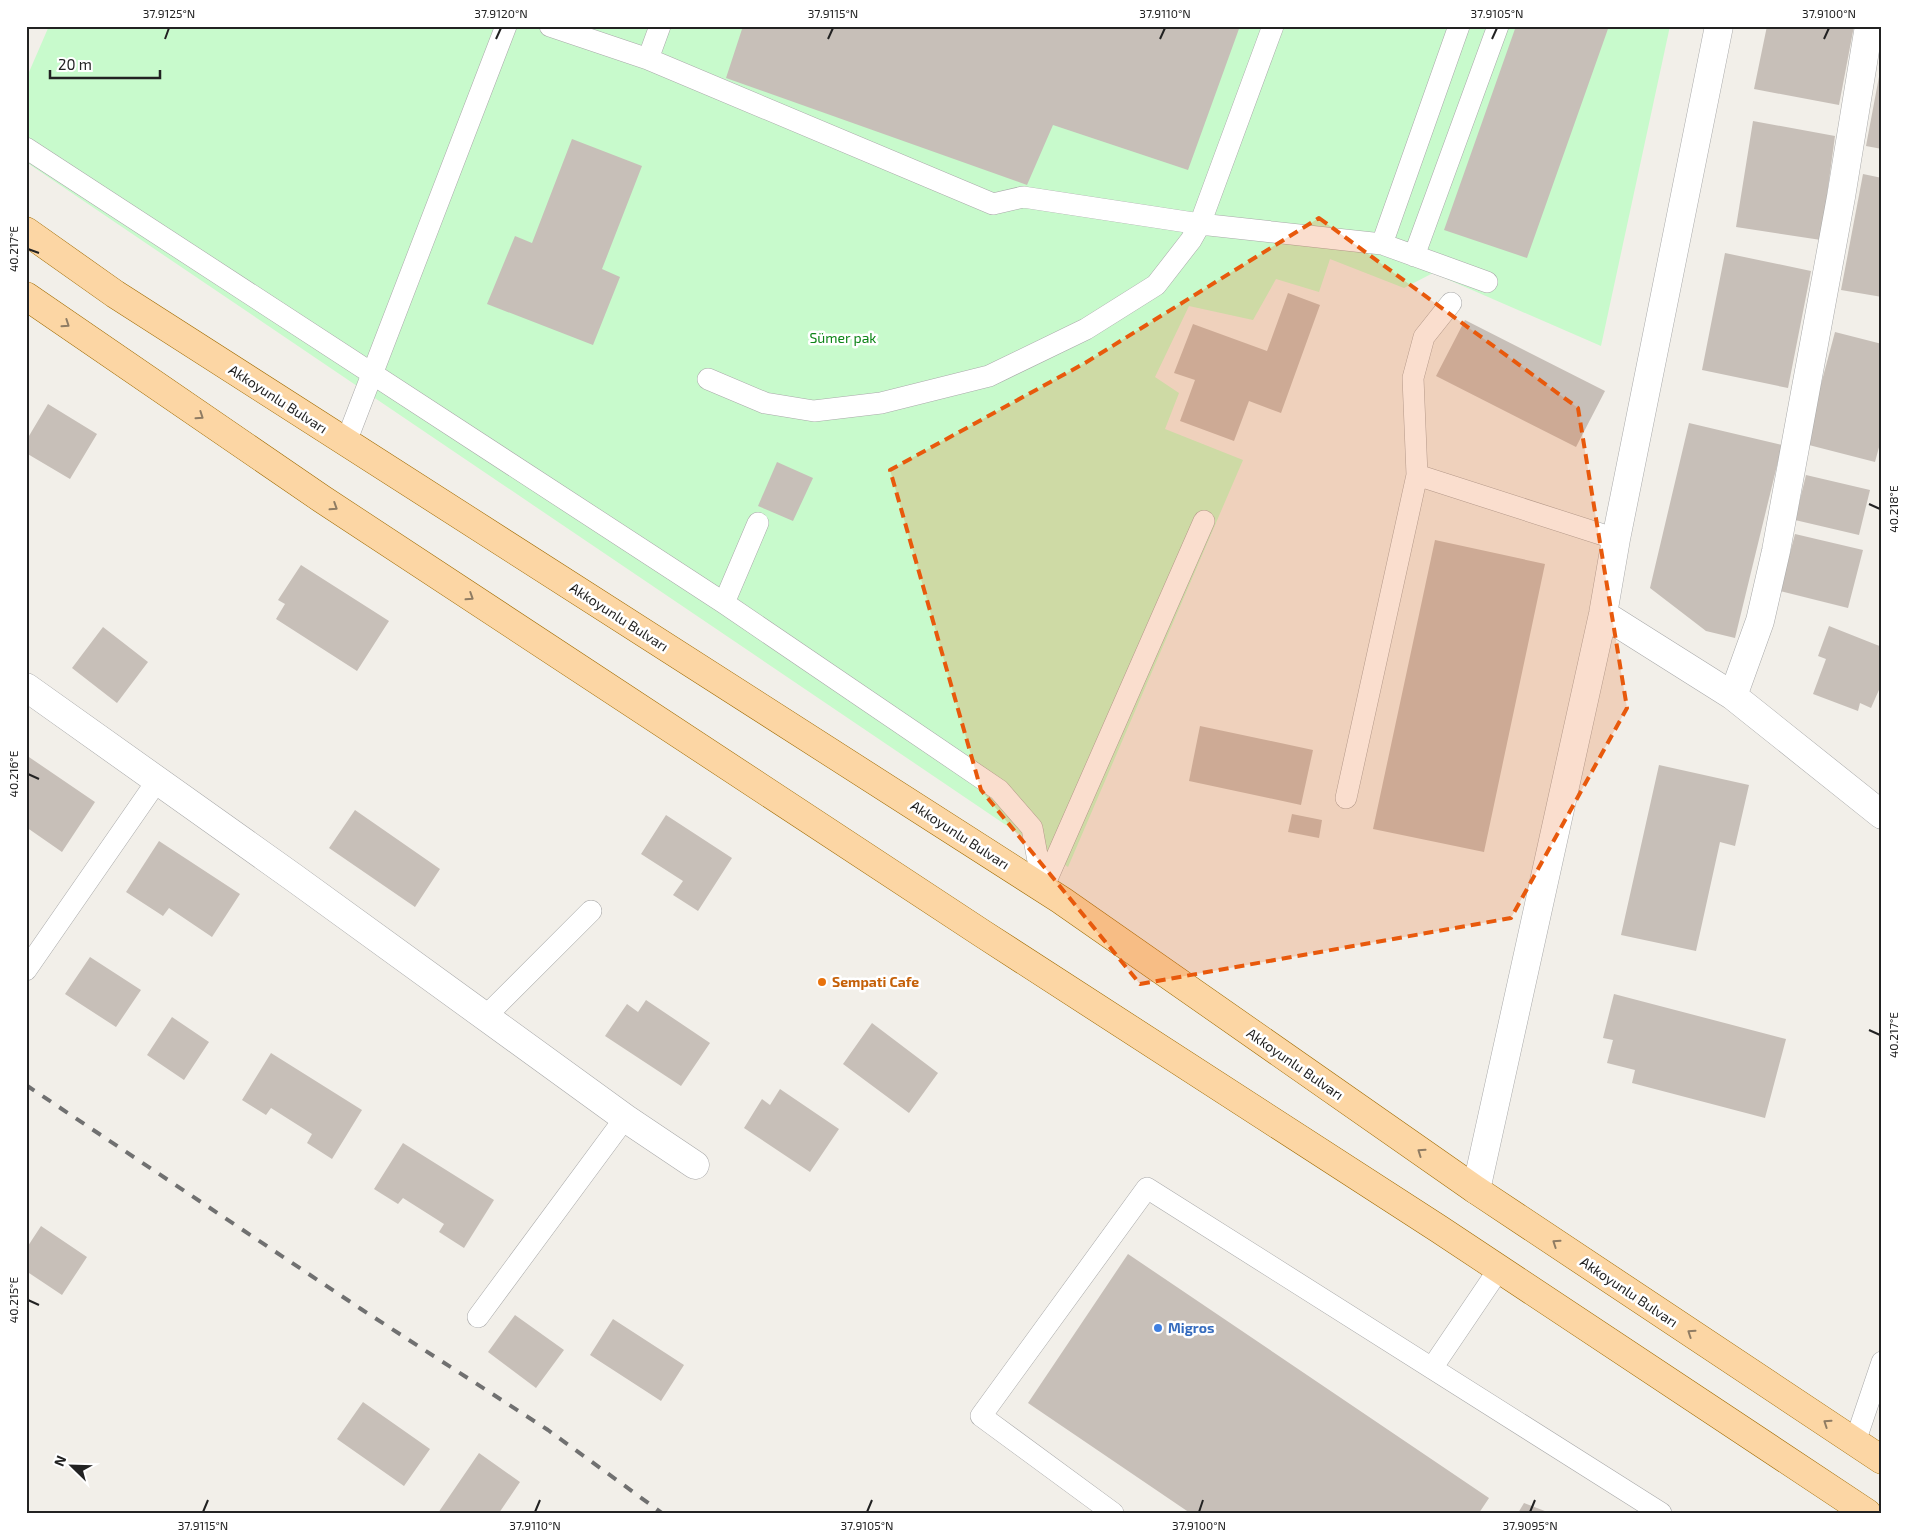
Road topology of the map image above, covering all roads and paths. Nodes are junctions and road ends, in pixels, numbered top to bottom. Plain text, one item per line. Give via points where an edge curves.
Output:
1 (506, 26) edge
2 (550, 26) edge
3 (660, 26) edge
4 (1273, 26) edge
5 (1459, 26) edge
6 (1498, 26) edge
7 (1719, 26) edge
8 (1868, 26) edge
9 (648, 59) junction
10 (26, 148) edge
11 (1200, 224) junction
12 (26, 231) edge
13 (1382, 244) junction
14 (1414, 256) junction
15 (1487, 282) dead end
16 (26, 296) edge
17 (1451, 303) dead end
18 (373, 373) junction
19 (708, 379) dead end
20 (346, 442) junction
21 (1417, 476) junction
22 (1204, 521) dead end
23 (758, 523) dead end
24 (1616, 539) junction
25 (724, 603) junction
26 (1603, 614) junction
27 (26, 687) edge
28 (1733, 696) junction
29 (157, 781) junction
30 (1346, 798) dead end
31 (1882, 815) edge
32 (1043, 888) junction
33 (591, 910) dead end
34 (26, 970) edge
35 (485, 1017) junction
36 (625, 1118) junction
37 (694, 1165) dead end
38 (1476, 1190) junction
39 (1499, 1269) junction
40 (478, 1317) dead end
41 (1882, 1362) edge
42 (1432, 1368) junction
43 (1855, 1442) junction
44 (1882, 1460) edge
45 (1112, 1513) edge
46 (1662, 1513) edge
47 (1867, 1513) edge

1 - 18 lane
2 - 9 lane
3 - 9 lane
4 - 11 lane
5 - 13 lane
6 - 14 lane
7 - 24 street
8 - 28 street via 1841,197 1776,551 1760,621
9 - 11 lane via 993,204 1022,197
10 - 18 lane
11 - 13 lane
11 - 19 lane via 1156,285 1086,329 989,376 882,403 814,411 765,403
12 - 20 main road, Akkoyunlu Bulvarı via 115,294
13 - 14 lane
14 - 15 lane
16 -> 39 main road via 322,499
17 - 21 lane via 1424,337 1414,378
18 - 20 lane
18 - 25 lane
20 - 32 main road, Akkoyunlu Bulvarı
21 - 24 lane
21 - 30 lane
22 - 32 lane
23 - 25 lane
24 - 26 street
25 - 32 lane via 999,790 1032,828
26 - 28 street
26 - 38 street
27 - 29 street
28 - 31 street
29 - 34 lane
29 - 35 street
38 -> 32 main road, Akkoyunlu Bulvarı
33 - 35 lane
35 - 36 street
36 - 37 street
36 - 40 lane
43 -> 38 main road, Akkoyunlu Bulvarı
39 - 42 lane
39 - 47 main road
41 - 43 lane
42 - 45 lane via 1147,1188 981,1416
42 - 46 lane
43 - 44 main road, Akkoyunlu Bulvarı

